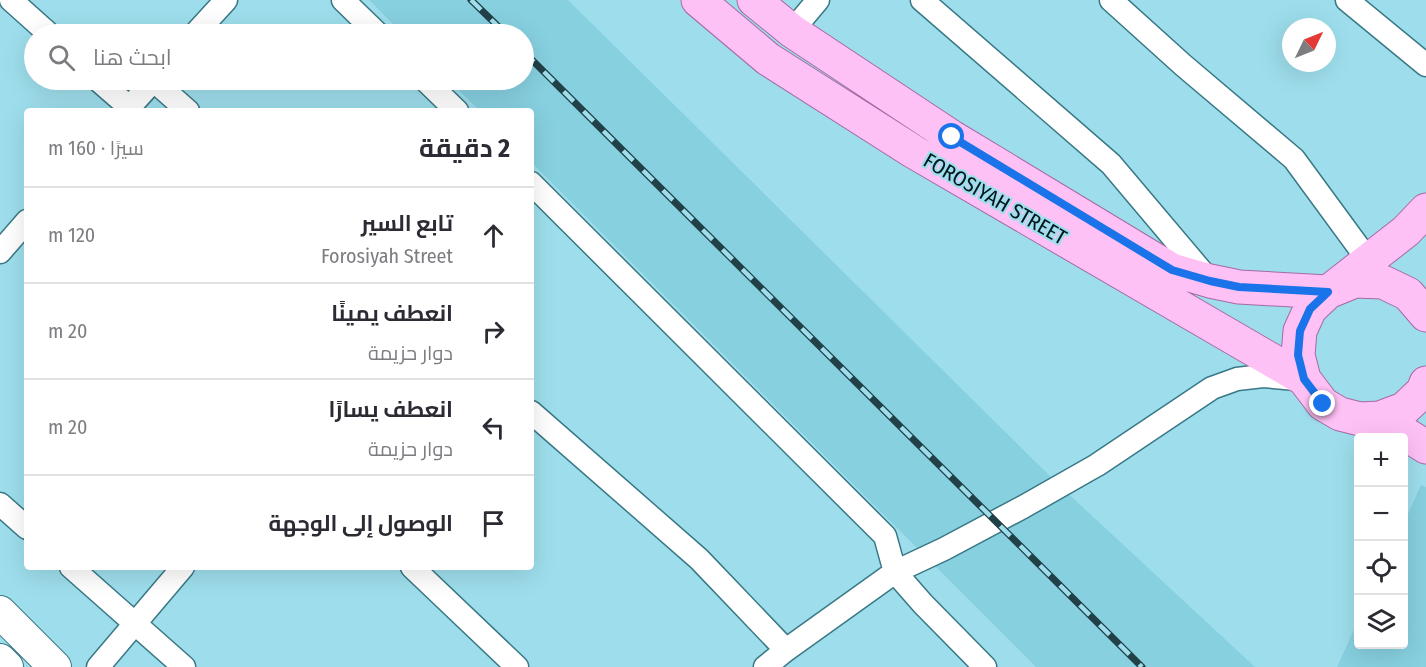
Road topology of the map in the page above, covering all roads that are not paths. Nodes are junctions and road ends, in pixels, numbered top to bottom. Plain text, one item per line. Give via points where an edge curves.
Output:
1 (11, 0) edge
2 (226, 0) edge
3 (343, 0) edge
4 (698, 0) edge
5 (754, 0) edge
6 (818, 0) edge
7 (922, 0) edge
8 (1111, 0) edge
9 (1347, 0) edge
10 (38, 24) edge
11 (204, 24) edge
12 (368, 24) edge
13 (792, 31) junction
14 (1426, 65) edge
15 (108, 90) edge
16 (145, 90) edge
17 (165, 90) edge
18 (435, 90) edge
19 (126, 108) edge
20 (128, 108) edge
21 (185, 108) edge
22 (454, 108) edge
23 (534, 186) edge
24 (1426, 210) edge
25 (24, 228) edge
26 (2, 247) edge
27 (1368, 260) junction
28 (1210, 281) junction
29 (1328, 292) junction
30 (1426, 315) edge
31 (1304, 379) junction
32 (1426, 383) edge
33 (534, 414) edge
34 (1380, 418) junction
35 (1426, 447) edge
36 (0, 504) edge
37 (24, 525) edge
38 (74, 570) edge
39 (180, 570) edge
40 (415, 570) edge
41 (895, 572) junction
42 (0, 612) edge
43 (135, 624) junction
44 (786, 650) junction
45 (0, 660) edge
46 (7, 667) edge
47 (55, 667) edge
48 (98, 667) edge
49 (184, 667) edge
50 (517, 667) edge
51 (765, 667) edge
52 (985, 667) edge

1 - 10 street
2 - 11 street
3 - 12 street
4 - 31 main road, FOROSIYAH STREET via 768,59 914,152
5 - 13 main road, FOROSIYAH STREET
6 - 13 street
7 - 28 street via 1111,164
8 - 27 street via 1294,159
9 - 14 street
13 - 28 main road, FOROSIYAH STREET via 952,137 1172,270
15 - 19 street
16 - 20 street
17 - 21 street
18 - 22 street
23 - 41 street via 885,536
24 - 27 main road
25 - 26 street
27 - 29 main road
28 - 29 main road, FOROSIYAH STREET via 1239,287
29 - 30 main road via 1355,281 1383,282 1408,294
29 - 31 main road via 1310,309 1300,331 1298,355
31 - 34 main road via 1323,404 1340,414
31 - 41 street via 1263,376 1237,379 1212,388 1097,465
32 - 34 main road via 1404,408
33 - 44 street via 699,559
34 - 35 main road
36 - 37 street
38 - 43 street
39 - 43 street
40 - 50 street
41 - 44 street
41 - 52 street
42 - 47 main road
43 - 48 street
43 - 49 street
44 - 51 street
45 - 46 main road

